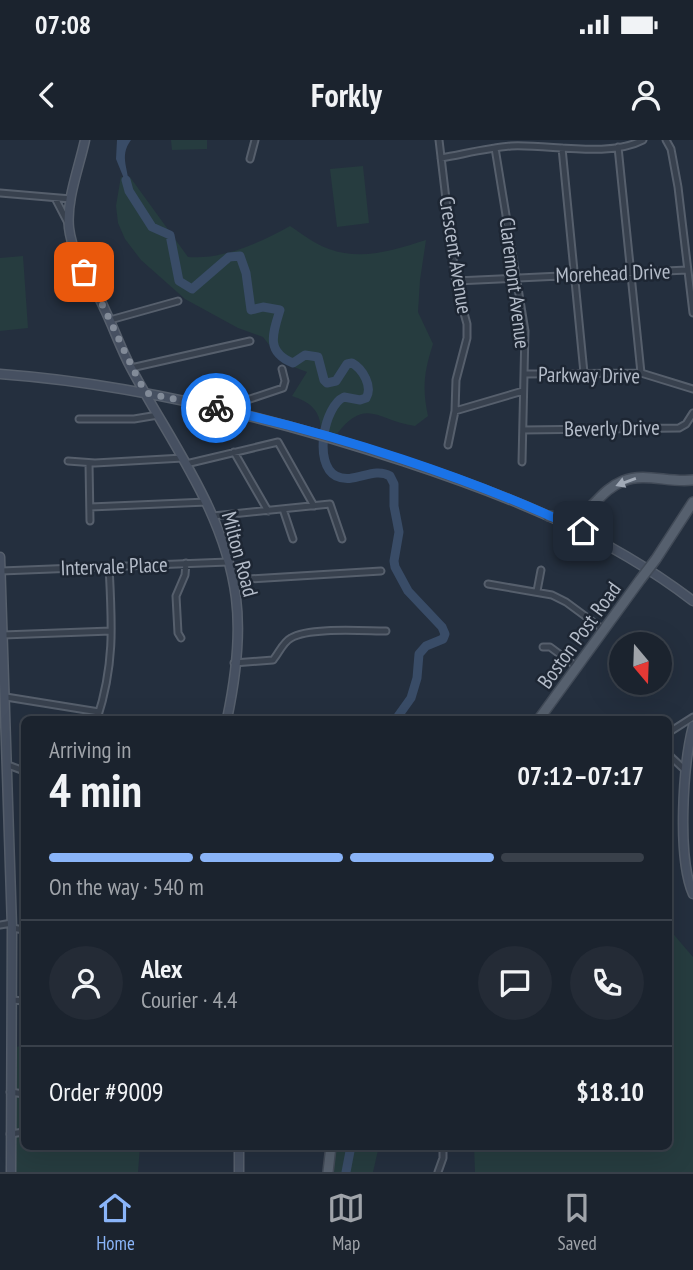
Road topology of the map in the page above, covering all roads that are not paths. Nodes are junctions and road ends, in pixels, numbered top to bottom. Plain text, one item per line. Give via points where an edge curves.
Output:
1 (85, 140) edge
2 (255, 140) edge
3 (439, 140) edge
4 (642, 140) edge
5 (666, 140) edge
6 (618, 147) junction
7 (495, 148) junction
8 (562, 148) junction
9 (441, 158) junction
10 (250, 159) dead end
11 (0, 193) edge
12 (55, 198) junction
13 (71, 199) junction
14 (68, 225) junction
15 (693, 234) edge
16 (683, 235) junction
17 (687, 270) junction
18 (630, 272) junction
19 (575, 274) junction
20 (517, 277) junction
21 (456, 281) junction
22 (178, 300) dead end
23 (693, 313) edge
24 (110, 320) junction
25 (250, 341) dead end
26 (131, 368) junction
27 (282, 369) dead end
28 (584, 373) junction
29 (641, 373) junction
30 (0, 374) edge
31 (525, 374) junction
32 (693, 389) edge
33 (523, 391) junction
34 (146, 393) junction
35 (455, 411) junction
36 (693, 413) edge
37 (240, 414) junction
38 (158, 415) junction
39 (79, 419) dead end
40 (523, 430) junction
41 (448, 445) dead end
42 (234, 452) junction
43 (68, 461) dead end
44 (184, 461) junction
45 (522, 462) dead end
46 (89, 463) junction
47 (693, 480) edge
48 (206, 502) junction
49 (693, 502) edge
50 (314, 506) junction
51 (90, 507) junction
52 (283, 509) junction
53 (268, 511) junction
54 (213, 516) junction
55 (549, 516) junction
56 (90, 521) dead end
57 (293, 539) dead end
58 (342, 539) dead end
59 (0, 557) edge
60 (228, 562) junction
61 (186, 563) junction
62 (109, 566) junction
63 (541, 570) dead end
64 (1, 571) edge
65 (381, 571) dead end
66 (233, 580) junction
67 (488, 584) dead end
68 (675, 589) junction
69 (537, 591) junction
70 (693, 601) edge
71 (693, 608) edge
72 (604, 630) junction
73 (111, 631) junction
74 (386, 631) dead end
75 (3, 635) junction
76 (181, 638) dead end
77 (542, 647) dead end
78 (234, 663) junction
79 (577, 667) junction
80 (6, 696) junction
81 (99, 712) junction
82 (98, 716) edge
83 (227, 716) edge
84 (541, 716) edge
85 (693, 718) edge
86 (693, 726) edge
87 (672, 731) edge
88 (672, 758) edge
89 (4, 763) edge
90 (21, 770) edge
91 (687, 773) junction
92 (10, 853) junction
93 (0, 854) edge
94 (693, 894) edge
95 (0, 925) edge
96 (12, 926) junction
97 (21, 929) edge
98 (12, 1000) junction
99 (21, 1001) edge
100 (10, 1092) junction
101 (21, 1094) edge
102 (21, 1132) edge
103 (10, 1134) junction
104 (239, 1150) edge
105 (331, 1150) edge
106 (443, 1150) edge
107 (10, 1172) edge
108 (240, 1172) edge
109 (328, 1172) edge
110 (438, 1172) edge

1 - 13 street, Milton Road
2 - 10 street
3 - 9 street, Crescent Avenue
4 - 6 street
5 - 16 street via 678,187
6 - 8 street
6 - 18 street
7 - 8 street
7 - 9 street
7 - 20 street, Claremont Avenue
8 - 19 street
9 - 21 street, Crescent Avenue
11 - 12 street
12 - 13 street
12 - 14 street
13 - 14 street, Milton Road
14 - 24 street, Milton Road via 78,260
15 - 16 street
16 - 17 street
17 - 18 street, Morehead Drive
17 - 23 street
18 - 19 street, Morehead Drive
18 - 29 street
19 - 20 street, Morehead Drive
19 - 28 street
20 - 21 street, Morehead Drive
20 - 31 street, Claremont Avenue via 525,331
21 - 35 street, Crescent Avenue via 467,338 456,380
22 - 24 street
24 - 26 street, Milton Road
25 - 26 street
26 - 34 street, Milton Road
27 - 37 street via 283,387 244,401
28 - 29 street, Parkway Drive
28 - 31 street, Parkway Drive
29 - 32 street, Parkway Drive
30 - 34 street
31 - 33 street, Claremont Avenue
33 - 35 street, Parkway Drive
33 - 40 street, Claremont Avenue
34 - 37 street
34 - 38 street, Milton Road
35 - 41 street, Crescent Avenue
36 - 40 street, Beverly Drive via 679,428
37 - 55 street via 447,476
38 - 39 street
38 - 44 street, Milton Road
40 - 45 street, Claremont Avenue
42 - 44 street
42 - 50 street via 278,442
42 - 53 street
43 - 46 street
44 - 46 street
44 - 48 street, Milton Road
46 - 51 street
47 -> 55 main road via 631,479 615,486 582,515
48 - 51 street
48 - 54 street, Milton Road
49 - 72 main road, Boston Post Road, bridge
50 - 52 street
50 - 58 street via 330,504
51 - 56 street
52 - 53 street
52 - 57 street
53 - 54 street
54 - 60 street, Milton Road
55 - 68 street via 614,548
59 - 64 street
60 - 61 street, Intervale Place
60 - 66 street, Milton Road
61 - 62 street, Intervale Place
61 - 76 street via 176,596
62 - 64 street, Intervale Place
62 - 73 street
63 - 69 street
64 - 75 street
65 - 66 street
66 - 78 street, Milton Road via 237,621
67 - 69 street
68 - 70 street
68 - 71 street
69 - 72 street via 566,601
72 - 79 main road, Boston Post Road
73 - 75 street
73 - 81 street via 108,681
74 - 78 street via 297,635 288,639 273,660
75 - 80 street
77 - 79 street via 550,647
78 - 83 street, Milton Road
79 - 84 main road, Boston Post Road
80 - 81 street
80 - 89 street
81 - 82 street
85 - 87 street
86 - 91 street
88 - 91 street
89 - 90 street
89 - 92 street
91 - 94 street via 683,853
92 - 93 street
92 - 96 street
95 - 96 street
96 - 97 street
96 - 98 street
98 - 99 street
98 - 100 street
100 - 101 street
100 - 103 street
102 - 103 street
103 - 107 street
104 - 108 street
105 - 109 main road
106 - 110 street

